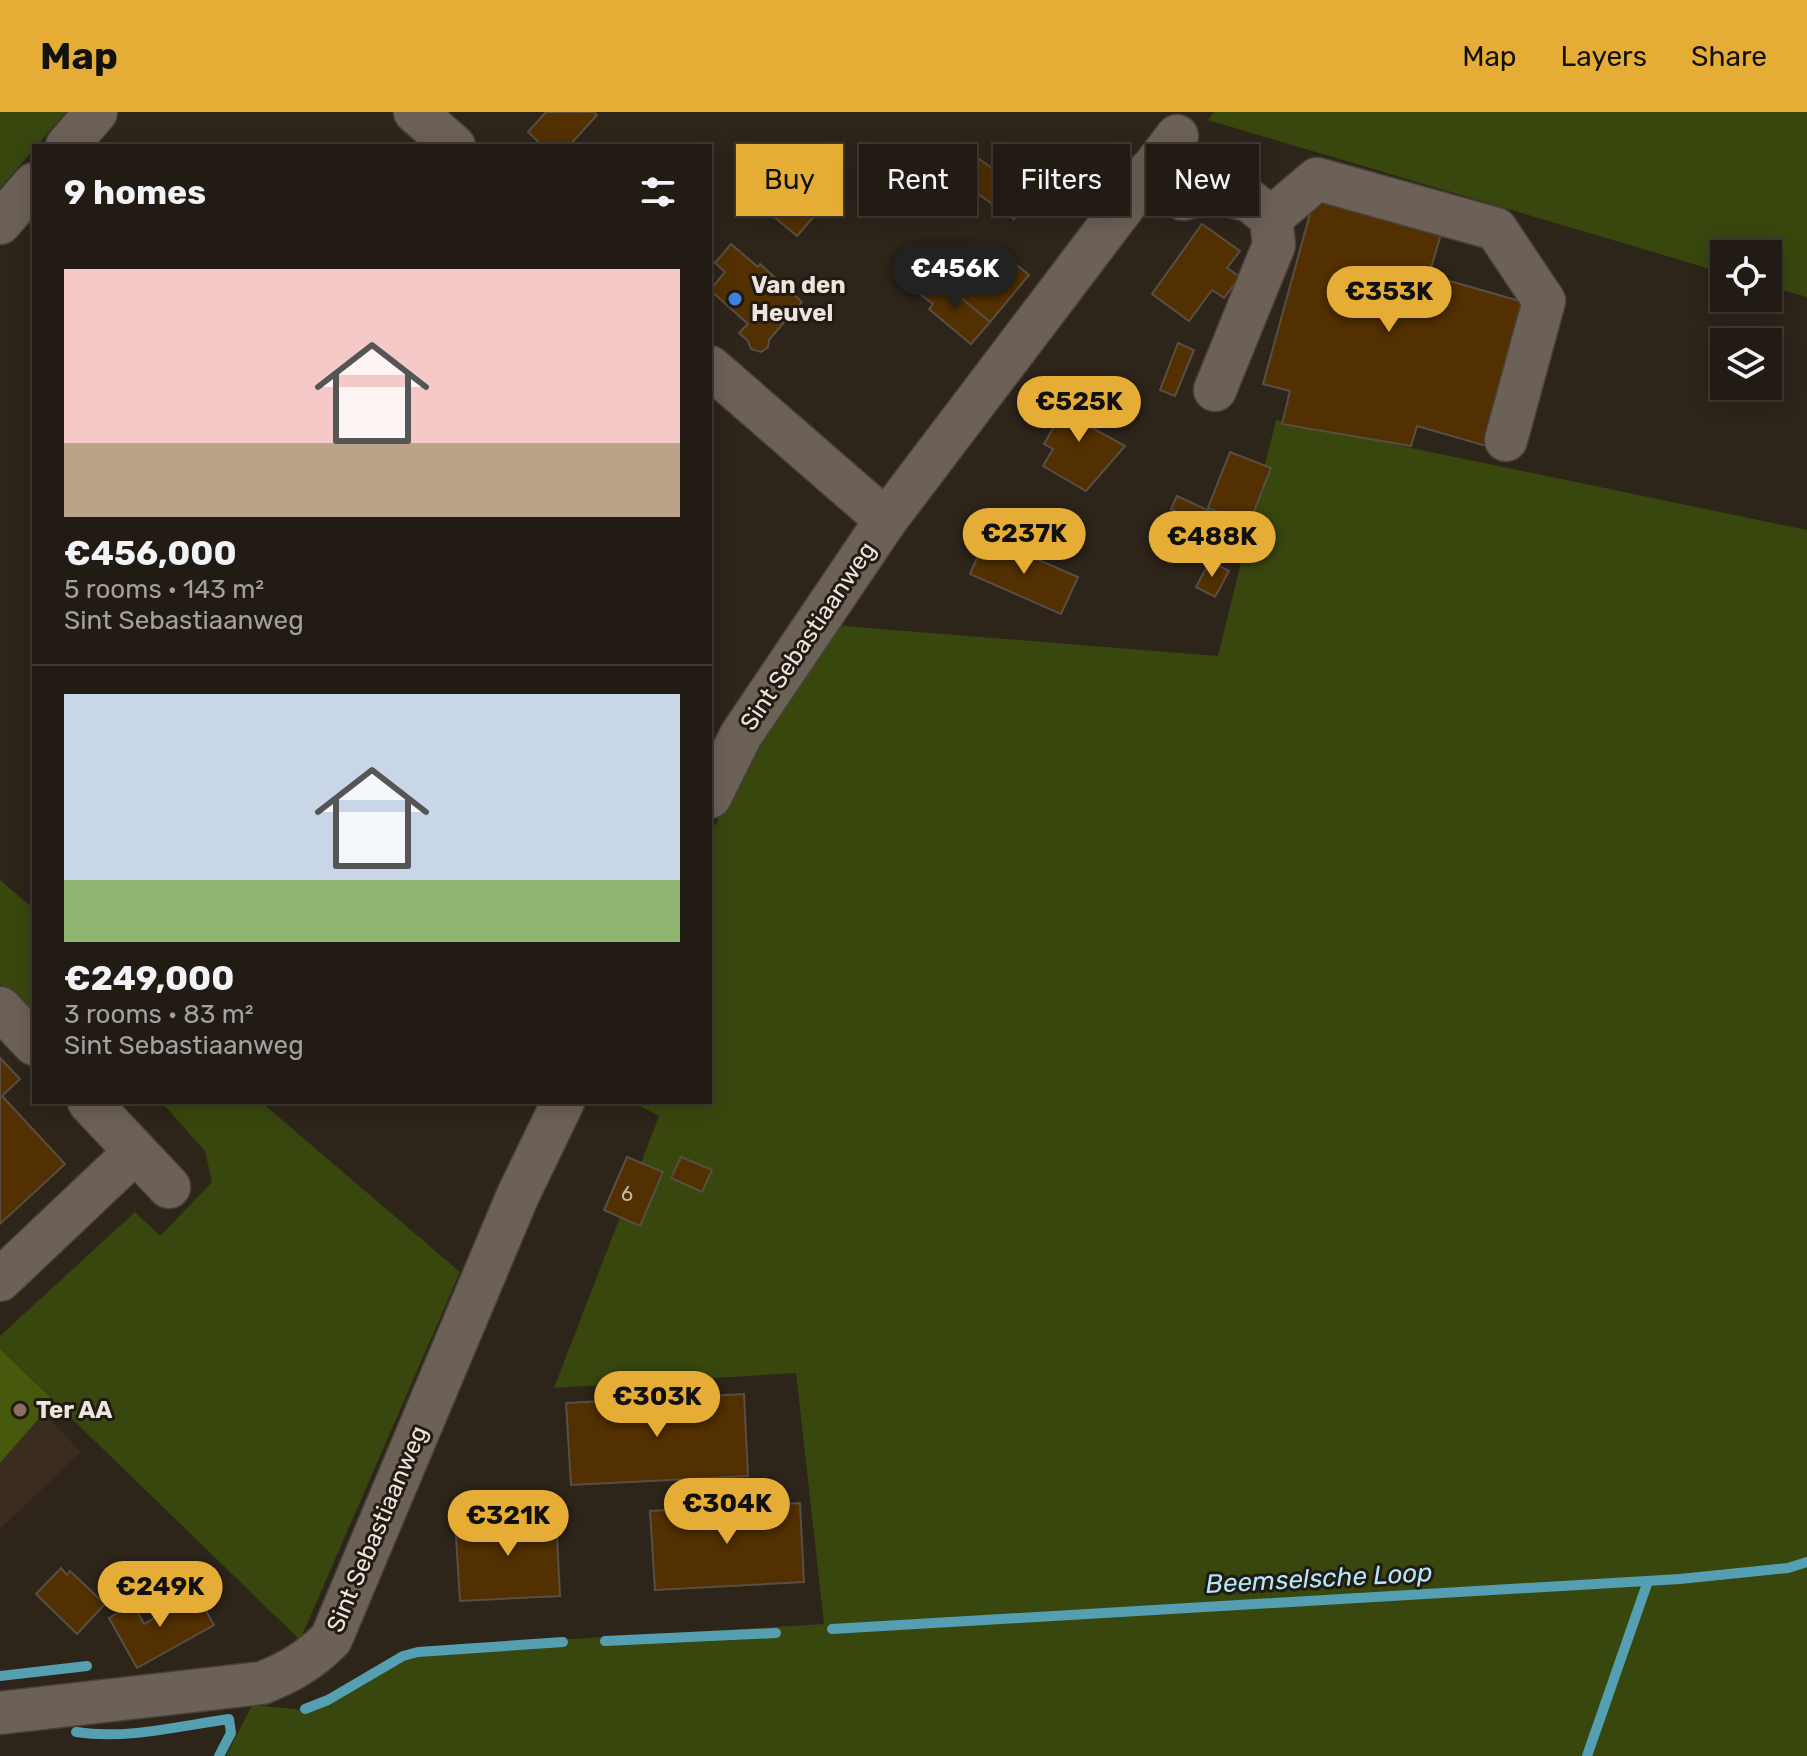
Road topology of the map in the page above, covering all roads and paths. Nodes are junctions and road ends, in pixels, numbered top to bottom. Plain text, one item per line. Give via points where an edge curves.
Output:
1 (96, 112) edge
2 (415, 112) edge
3 (1177, 136) dead end
4 (69, 144) edge
5 (452, 144) edge
6 (1171, 144) edge
7 (1146, 175) edge
8 (32, 186) edge
9 (1259, 208) edge
10 (1271, 218) junction
11 (0, 223) edge
12 (712, 369) edge
13 (1215, 390) dead end
14 (1506, 440) dead end
15 (886, 520) junction
16 (712, 793) edge
17 (0, 1008) edge
18 (32, 1042) edge
19 (91, 1104) edge
20 (562, 1104) edge
21 (135, 1152) junction
22 (169, 1187) dead end
23 (0, 1280) edge
24 (0, 1713) edge

1 - 4 street
2 - 5 street
3 - 6 street, Sint Sebastiaanweg
7 - 15 street, Sint Sebastiaanweg
8 - 11 street
9 - 10 street
10 - 13 street via 1274,245
10 - 14 street via 1317,179 1496,229 1544,301
12 - 15 street, Sint Sebastiaanweg
15 - 16 street, Sint Sebastiaanweg via 741,735
17 - 18 street
19 - 21 street
20 - 24 street, Sint Sebastiaanweg via 518,1195 331,1639 291,1672 262,1683
21 - 22 street
21 - 23 street

